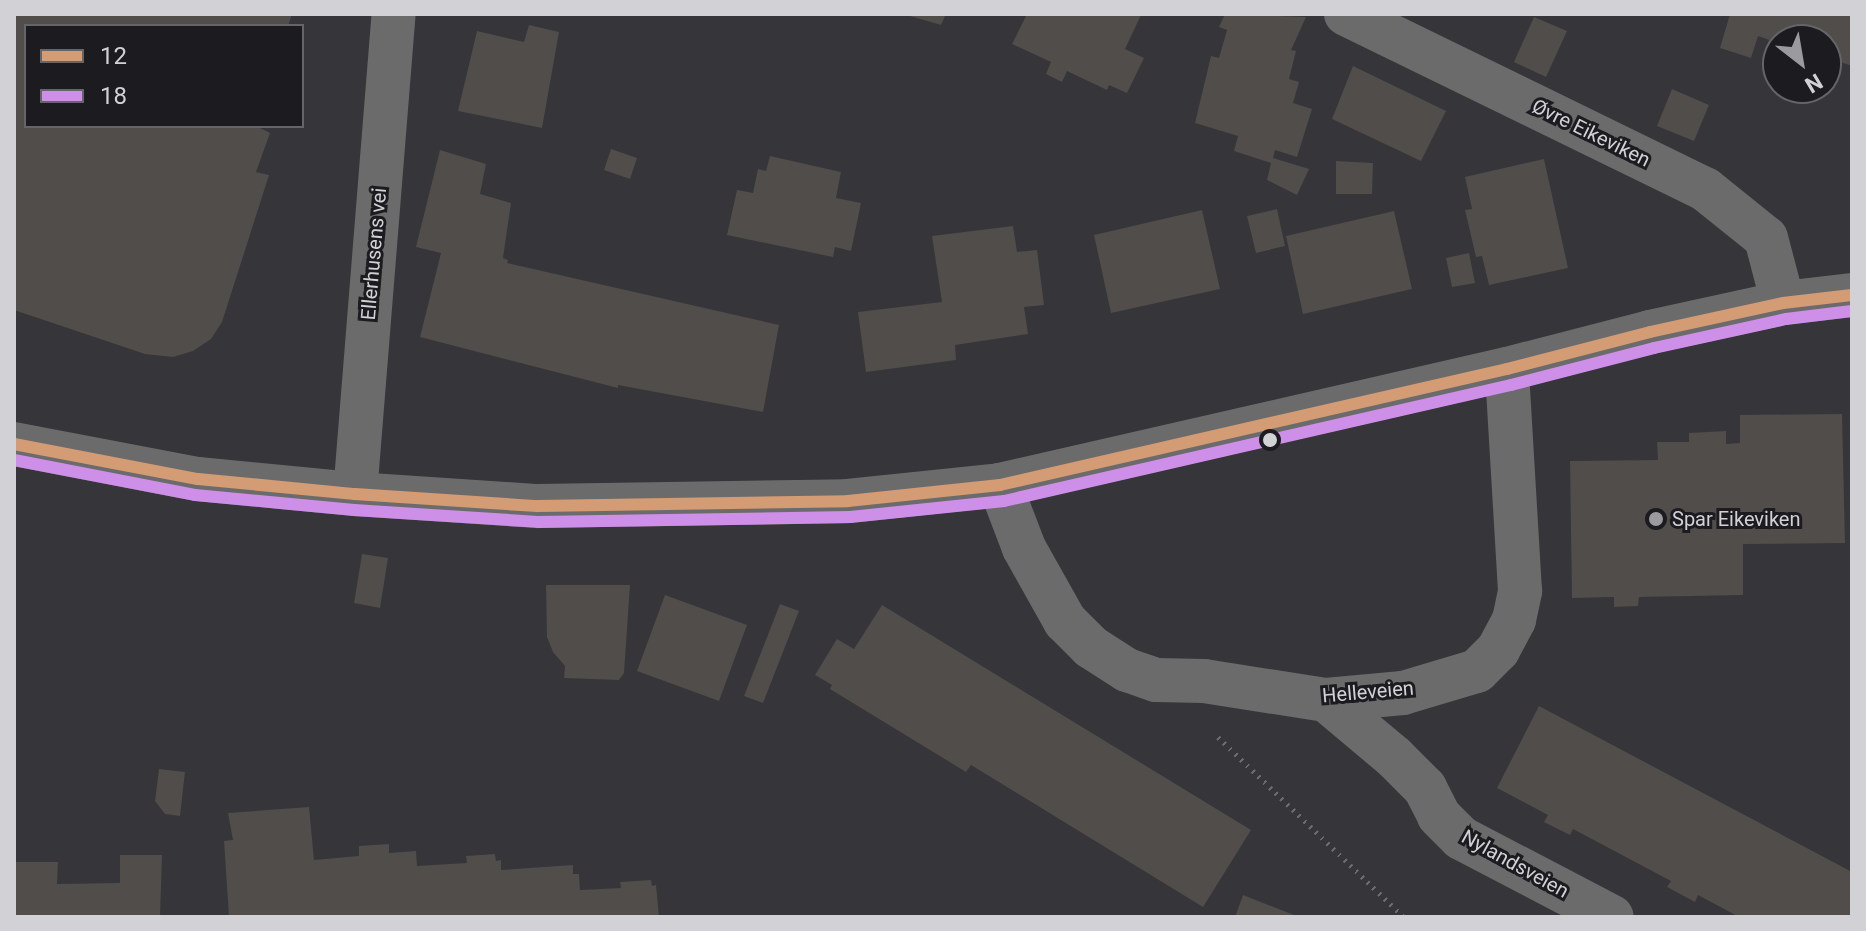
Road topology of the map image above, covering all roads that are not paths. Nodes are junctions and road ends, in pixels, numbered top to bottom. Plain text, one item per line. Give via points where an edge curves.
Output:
1 (394, 14) edge
2 (1346, 14) edge
3 (1852, 295) edge
4 (1783, 303) junction
5 (1507, 369) junction
6 (14, 444) edge
7 (1000, 485) junction
8 (355, 494) junction
9 (1326, 700) junction
10 (1612, 917) edge

1 - 8 street, Ellerhusens vei
2 - 4 street, Øvre Eikeviken via 1705,189 1766,238
3 - 4 main road
4 - 5 main road
5 - 7 main road
5 - 9 street, Helleveien via 1520,591 1514,620 1498,650 1477,671 1403,693
6 - 8 main road via 198,479
7 - 8 main road via 848,501 715,506 538,506
7 - 9 street, Helleveien via 1024,548 1065,621 1091,647 1127,670 1156,680 1204,681
9 - 10 street, Nylandsveien via 1405,767 1461,838

